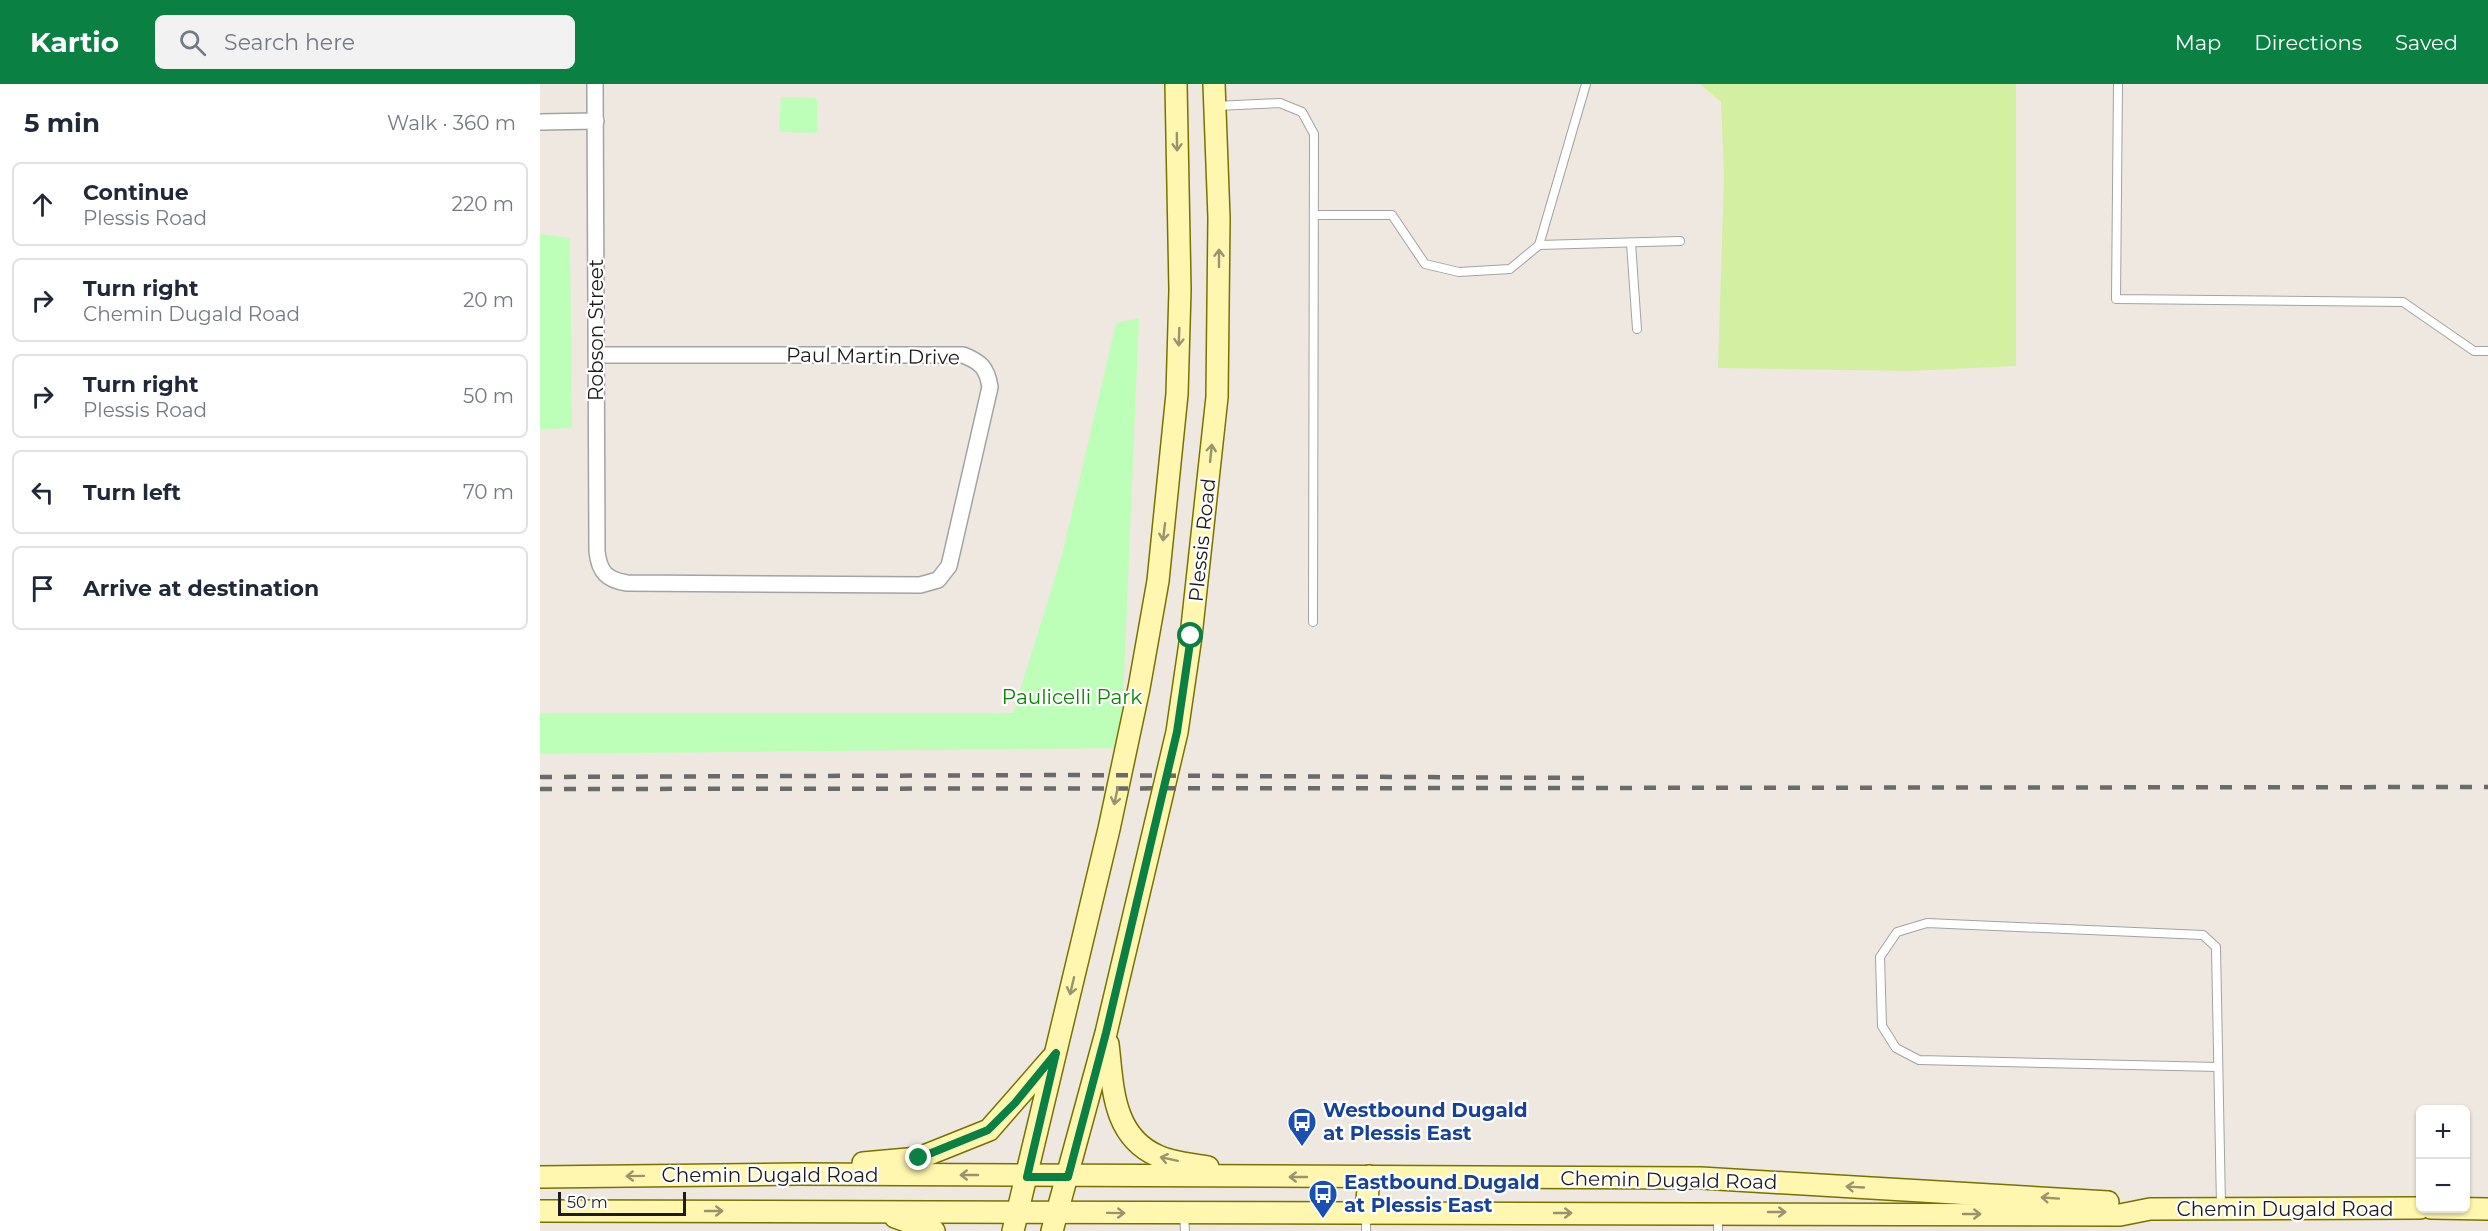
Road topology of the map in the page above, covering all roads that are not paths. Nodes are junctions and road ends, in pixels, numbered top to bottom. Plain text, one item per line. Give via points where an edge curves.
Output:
1 (595, 84) edge
2 (1176, 84) edge
3 (1214, 84) edge
4 (1586, 84) edge
5 (2118, 84) edge
6 (1215, 106) junction
7 (596, 121) junction
8 (540, 122) edge
9 (1314, 215) junction
10 (1680, 241) dead end
11 (1630, 243) junction
12 (1539, 245) junction
13 (1637, 329) dead end
14 (2488, 351) edge
15 (596, 355) junction
16 (604, 575) joint
17 (1313, 622) dead end
18 (1106, 1033) junction
19 (1056, 1053) junction
20 (2218, 1067) junction
21 (798, 1174) junction
22 (1368, 1176) junction
23 (540, 1177) edge
24 (1027, 1177) junction
25 (1068, 1177) junction
26 (1246, 1177) junction
27 (1701, 1178) junction
28 (2221, 1208) junction
29 (2416, 1208) edge
30 (2150, 1209) junction
31 (2470, 1209) edge
32 (2488, 1209) edge
33 (874, 1210) junction
34 (540, 1211) edge
35 (1016, 1221) edge
36 (1718, 1221) edge
37 (1054, 1222) edge
38 (1185, 1222) edge
39 (1366, 1222) edge
40 (934, 1231) edge

1 - 7 street, Robson Street
2 -> 19 main road, Plessis Road via 1180,290 1169,494 1139,688
3 - 6 main road, Plessis Road
4 - 12 lane
5 - 14 lane via 2116,299 2403,302 2474,351
6 - 9 lane via 1280,103 1302,112 1314,134
18 -> 6 main road, Plessis Road via 1177,732 1191,636 1217,397 1219,218
7 - 8 street
7 - 15 street, Robson Street
9 - 12 lane via 1392,215 1425,264 1459,272 1510,269
9 - 17 lane
10 - 11 lane
11 - 12 lane
11 - 13 lane
15 - 16 street, Robson Street via 597,551
15 - 16 street, Paul Martin Drive via 963,355 980,361 988,372 990,387 949,566 939,580 920,585 627,583
18 - 25 main road, Plessis Road
26 -> 18 main road via 1159,1157 1143,1147 1124,1126 1116,1109
19 - 21 main road via 988,1130 919,1158 839,1165
19 - 24 main road, Plessis Road
20 - 20 lane via 2216,947 2204,935 1927,923 1897,932 1880,957 1882,1026 1896,1048 1920,1060
20 - 28 lane
21 -> 23 main road, Chemin Dugald Road
24 -> 21 main road, Chemin Dugald Road
22 -> 26 main road, Chemin Dugald Road
22 - 27 main road, Chemin Dugald Road
22 - 39 main road
24 - 25 main road, Chemin Dugald Road
24 - 35 main road, Plessis Road
25 - 26 main road, Chemin Dugald Road
25 - 37 main road, Plessis Road
30 -> 27 main road, Chemin Dugald Road via 2120,1202
27 - 36 main road via 1713,1194
28 - 29 main road, Chemin Dugald Road
28 - 30 main road, Chemin Dugald Road
36 -> 30 main road, Chemin Dugald Road via 2120,1215
31 - 32 main road
34 -> 33 main road, Chemin Dugald Road
33 - 35 main road, Chemin Dugald Road
33 - 40 main road
35 - 37 main road, Chemin Dugald Road
39 -> 36 main road, Chemin Dugald Road
37 -> 38 main road, Chemin Dugald Road
38 - 39 main road, Chemin Dugald Road

